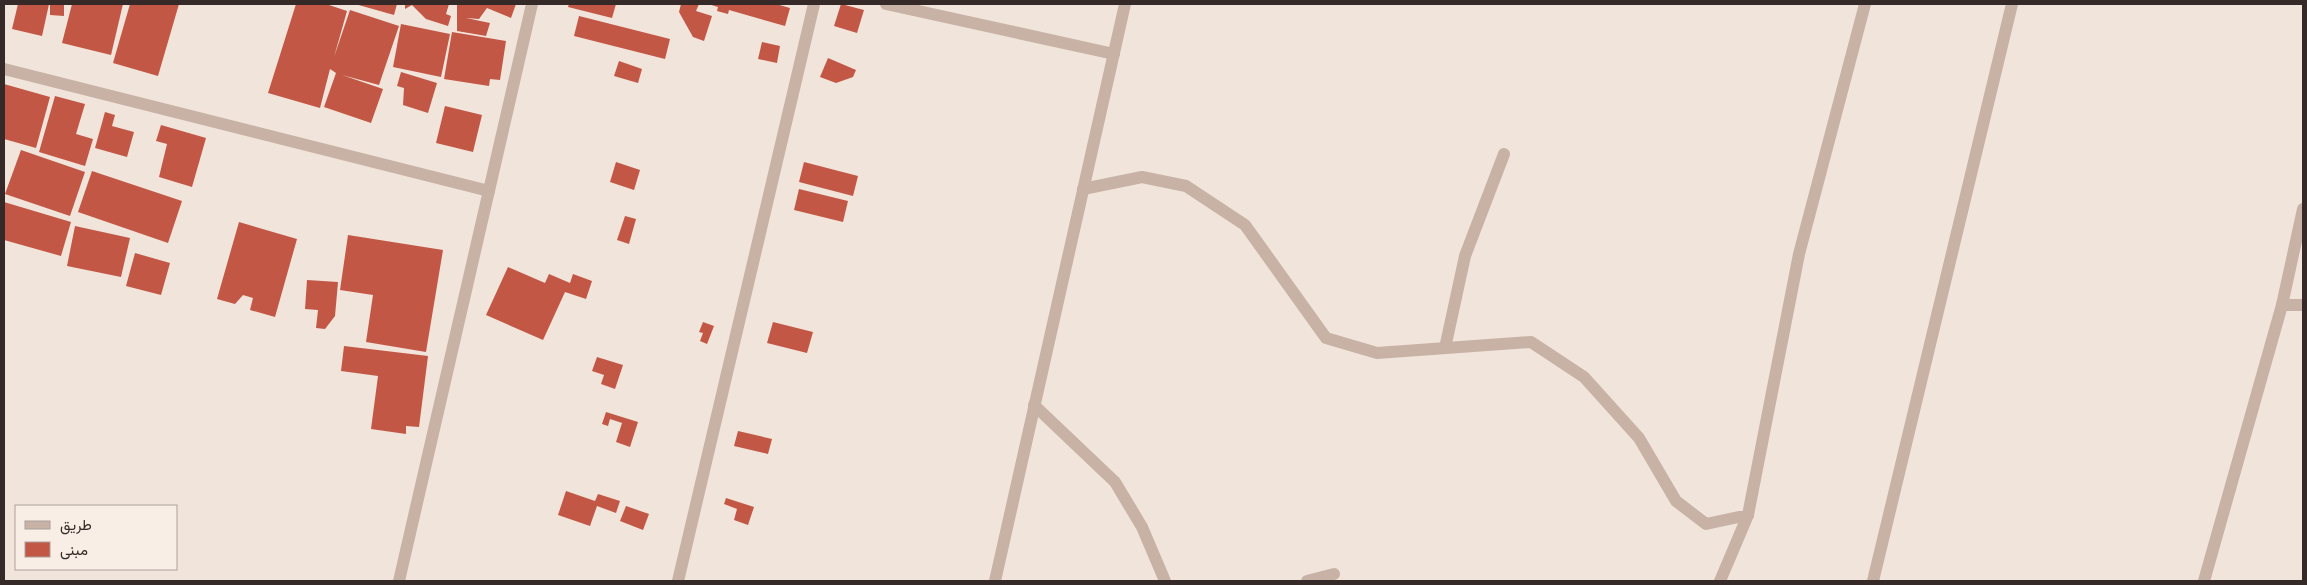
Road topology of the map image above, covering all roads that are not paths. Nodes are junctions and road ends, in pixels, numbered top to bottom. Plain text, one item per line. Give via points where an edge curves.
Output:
1 (532, 4) edge
2 (814, 4) edge
3 (886, 4) edge
4 (1125, 4) edge
5 (1865, 4) edge
6 (2012, 4) edge
7 (1114, 54) junction
8 (4, 69) edge
9 (1504, 154) dead end
10 (1083, 189) junction
11 (489, 191) junction
12 (2303, 209) edge
13 (2282, 305) junction
14 (2303, 305) edge
15 (1445, 348) junction
16 (1034, 405) junction
17 (1748, 515) junction
18 (1334, 574) dead end
19 (399, 581) edge
20 (678, 581) edge
21 (995, 581) edge
22 (1165, 581) edge
23 (1307, 581) edge
24 (1720, 581) edge
25 (1873, 581) edge
26 (2204, 581) edge

1 - 11 street
2 - 20 street
3 - 7 street
4 - 7 street
5 - 17 street via 1799,254
6 - 25 street
7 - 10 street
8 - 11 street
9 - 15 street via 1465,256
10 - 15 street via 1142,177 1186,186 1245,225 1326,338 1378,353
10 - 16 street
11 - 19 street
12 - 13 street
13 - 14 street
13 - 26 street
15 - 17 street via 1531,342 1584,377 1639,438 1676,501 1706,524
16 - 21 street
16 - 22 street via 1115,482 1142,527
17 - 24 street
18 - 23 street

